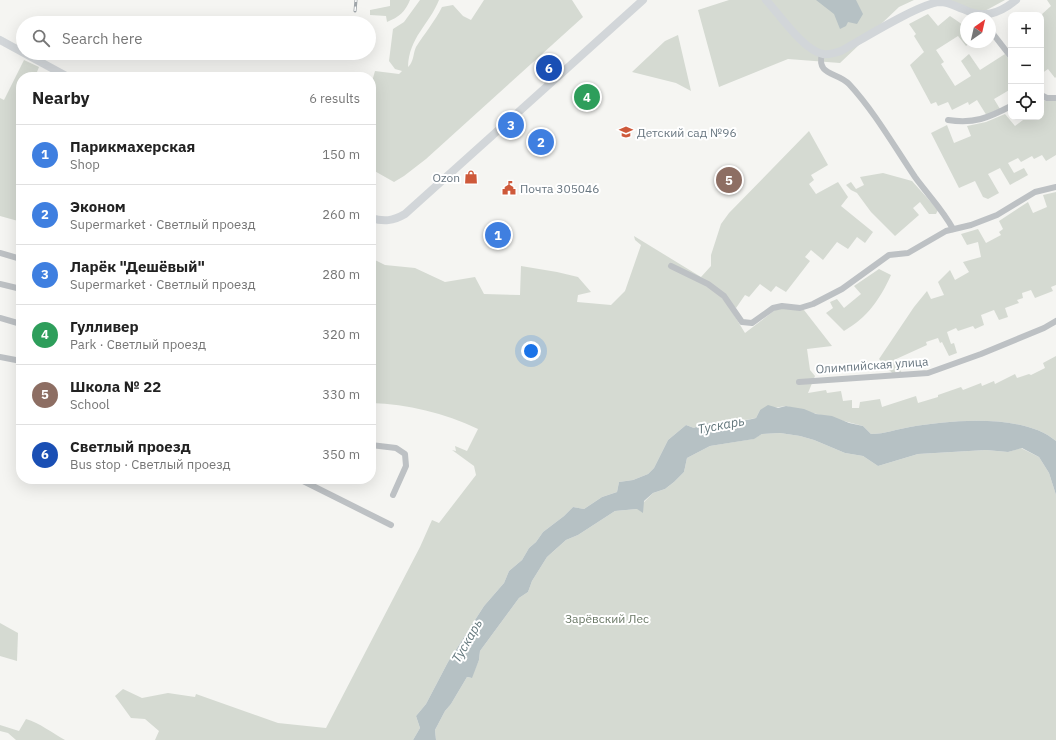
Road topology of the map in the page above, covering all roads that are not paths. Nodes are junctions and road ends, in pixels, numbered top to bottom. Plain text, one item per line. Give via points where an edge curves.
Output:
1 (643, 0) edge
2 (766, 0) edge
3 (1016, 0) edge
4 (970, 12) edge
5 (996, 13) edge
6 (996, 38) edge
7 (0, 40) edge
8 (16, 49) edge
9 (1008, 53) edge
10 (822, 54) junction
11 (37, 60) edge
12 (59, 72) edge
13 (1044, 96) edge
14 (1056, 98) edge
15 (1008, 107) edge
16 (948, 120) dead end
17 (1056, 187) edge
18 (376, 219) edge
19 (953, 229) junction
20 (0, 253) edge
21 (16, 258) edge
22 (671, 266) dead end
23 (0, 284) edge
24 (16, 288) edge
25 (0, 318) edge
26 (1056, 321) edge
27 (16, 323) edge
28 (0, 357) edge
29 (16, 360) edge
30 (799, 382) dead end
31 (376, 446) edge
32 (309, 484) edge
33 (393, 495) dead end
34 (391, 525) dead end

1 - 18 street via 405,214 390,221
2 - 10 street via 805,44
3 - 5 street
4 - 10 street via 950,3 932,3 841,51
6 - 9 street
7 - 8 street
10 - 19 street via 822,66 852,87 920,184 943,210
11 - 12 street
13 - 14 street
15 - 16 street via 972,122
17 - 19 street via 1034,192 997,215
19 - 22 street via 908,254 889,255 842,289 813,304 800,308 773,308 759,320 748,324 737,317 732,306 719,292
20 - 21 street
23 - 24 street
25 - 27 street
26 - 30 street, Олимпийская улица via 982,354 928,373
28 - 29 street
31 - 33 street via 396,448 404,454 406,466
32 - 34 street

